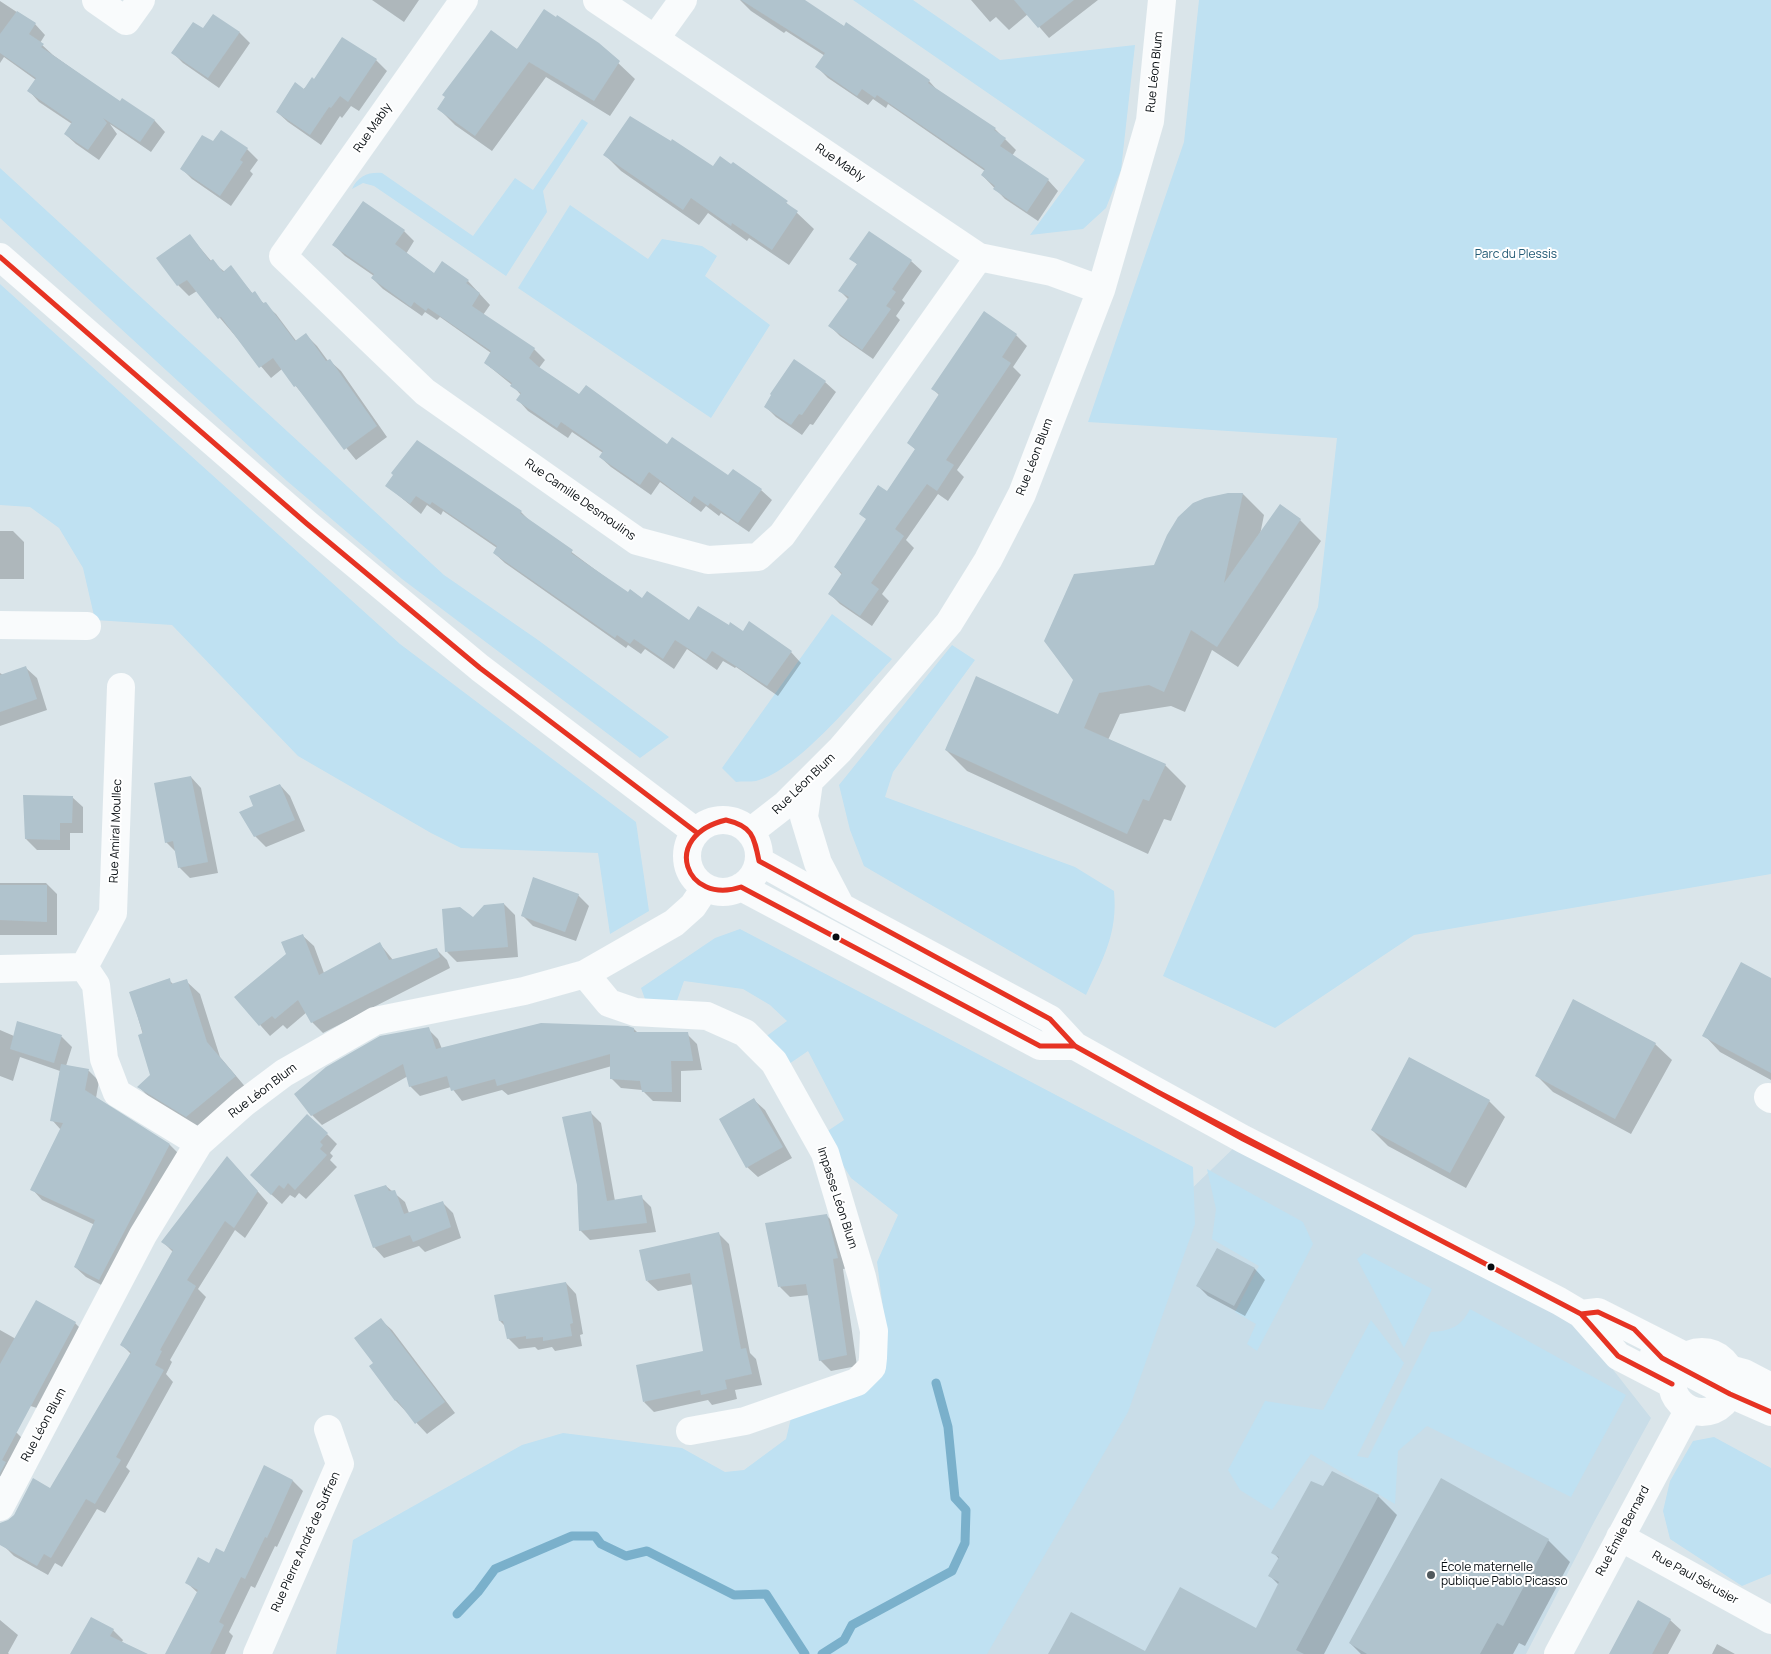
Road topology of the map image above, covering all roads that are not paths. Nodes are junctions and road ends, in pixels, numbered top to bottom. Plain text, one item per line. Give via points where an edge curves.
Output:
1 (96, 0) edge
2 (141, 0) edge
3 (464, 0) edge
4 (596, 0) edge
5 (683, 0) edge
6 (1162, 0) edge
7 (655, 39) junction
8 (283, 256) joint
9 (0, 257) edge
10 (979, 257) junction
11 (1100, 290) junction
12 (0, 625) edge
13 (86, 626) dead end
14 (121, 687) dead end
15 (809, 782) junction
16 (696, 832) junction
17 (750, 832) junction
18 (759, 861) junction
19 (705, 888) junction
20 (741, 888) junction
21 (841, 907) junction
22 (84, 967) junction
23 (0, 968) edge
24 (585, 974) junction
25 (1075, 1046) junction
26 (199, 1142) junction
27 (1580, 1314) junction
28 (1676, 1366) junction
29 (1771, 1387) edge
30 (1740, 1398) edge
31 (1690, 1409) junction
32 (1771, 1424) edge
33 (328, 1429) dead end
34 (1771, 1429) edge
35 (690, 1431) dead end
36 (1, 1504) edge
37 (1620, 1537) junction
38 (1771, 1620) edge
39 (257, 1654) edge
40 (1558, 1654) edge

1 - 2 street via 126,22
3 - 8 street, Rue Mably
4 - 7 street, Rue Mably
5 - 7 street
6 - 11 street, Rue Léon Blum via 1150,122
7 - 10 street, Rue Mably
8 - 10 street, Rue Camille Desmoulins via 425,392 637,541 708,560 758,557 782,535
9 - 16 street via 306,523 480,668
10 - 11 street, Rue Mably via 1052,272
11 - 15 street, Rue Léon Blum via 1022,494 988,560 949,623
12 - 13 street
14 - 22 street, Rue Amiral Moullec via 113,913
15 - 17 street, Rue Léon Blum
15 - 21 street via 804,817 818,863
16 - 17 street via 706,824 729,820
16 - 19 street via 690,840 687,862 693,876
17 - 18 street via 756,840
18 - 20 street via 756,872
18 - 21 street
19 - 20 street via 717,892
19 - 24 street, Rue Léon Blum via 693,906 674,923
20 - 25 street via 1040,1046
21 - 25 street via 1050,1019
22 - 23 street
22 - 26 street via 96,985 104,1059 117,1093
24 - 26 street, Rue Léon Blum via 524,992 376,1021 284,1073
24 - 35 street, Impasse Léon Blum via 609,1003 635,1012 707,1016 745,1033 774,1062 825,1153 868,1304 874,1331 873,1362 872,1368 857,1382 745,1421
25 - 27 street via 1243,1139
26 - 36 street, Rue Léon Blum via 143,1235
27 - 28 street via 1618,1356
27 - 28 street via 1598,1312 1634,1329 1678,1353
28 - 30 street
28 - 31 street via 1680,1402
29 - 30 street via 1744,1373
30 - 31 street via 1706,1412
30 - 32 street
30 - 34 street via 1731,1409
31 - 37 street, Rue Émile Bernard
33 - 39 street, Rue Pierre André de Suffren via 340,1464
37 - 38 street, Rue Paul Sérusier
37 - 40 street, Rue Émile Bernard

